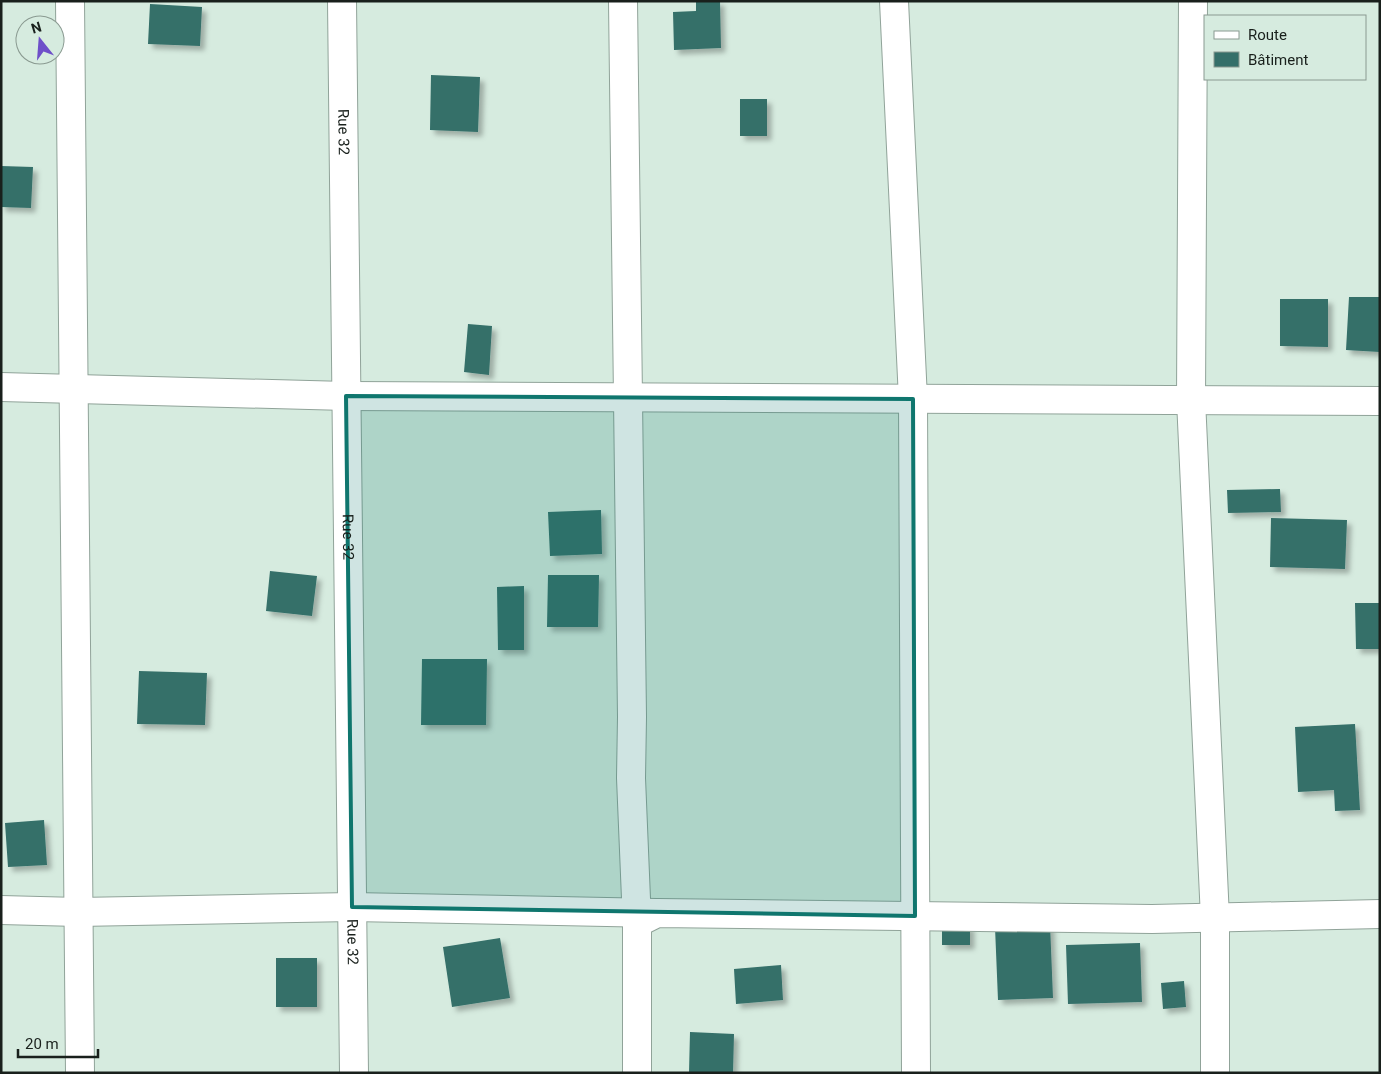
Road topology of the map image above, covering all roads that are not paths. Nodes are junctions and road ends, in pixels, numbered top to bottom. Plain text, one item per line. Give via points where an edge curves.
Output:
1 (70, 1) edge
2 (342, 1) edge
3 (623, 1) edge
4 (894, 1) edge
5 (1193, 1) edge
6 (1, 387) edge
7 (73, 387) junction
8 (346, 396) junction
9 (627, 398) junction
10 (913, 399) junction
11 (1192, 400) junction
12 (1380, 401) edge
13 (352, 907) junction
14 (1, 910) edge
15 (78, 912) junction
16 (1380, 914) edge
17 (644, 916) junction
18 (915, 916) junction
19 (1215, 918) junction
20 (80, 1073) edge
21 (354, 1073) edge
22 (637, 1073) edge
23 (916, 1073) edge
24 (1215, 1073) edge

1 - 7 street
2 - 8 street, Rue 32
3 - 9 street
4 - 10 street
5 - 11 street
6 - 7 street
7 - 8 street
7 - 15 street
8 - 9 street
8 - 13 street, Rue 32
9 - 10 street
9 - 17 street via 631,778
10 - 11 street
10 - 18 street
11 - 12 street
11 - 19 street
13 - 15 street
13 - 17 street
13 - 21 street, Rue 32
14 - 15 street
15 - 20 street
16 - 19 street
17 - 18 street
17 - 22 street
18 - 19 street
18 - 23 street
19 - 24 street

